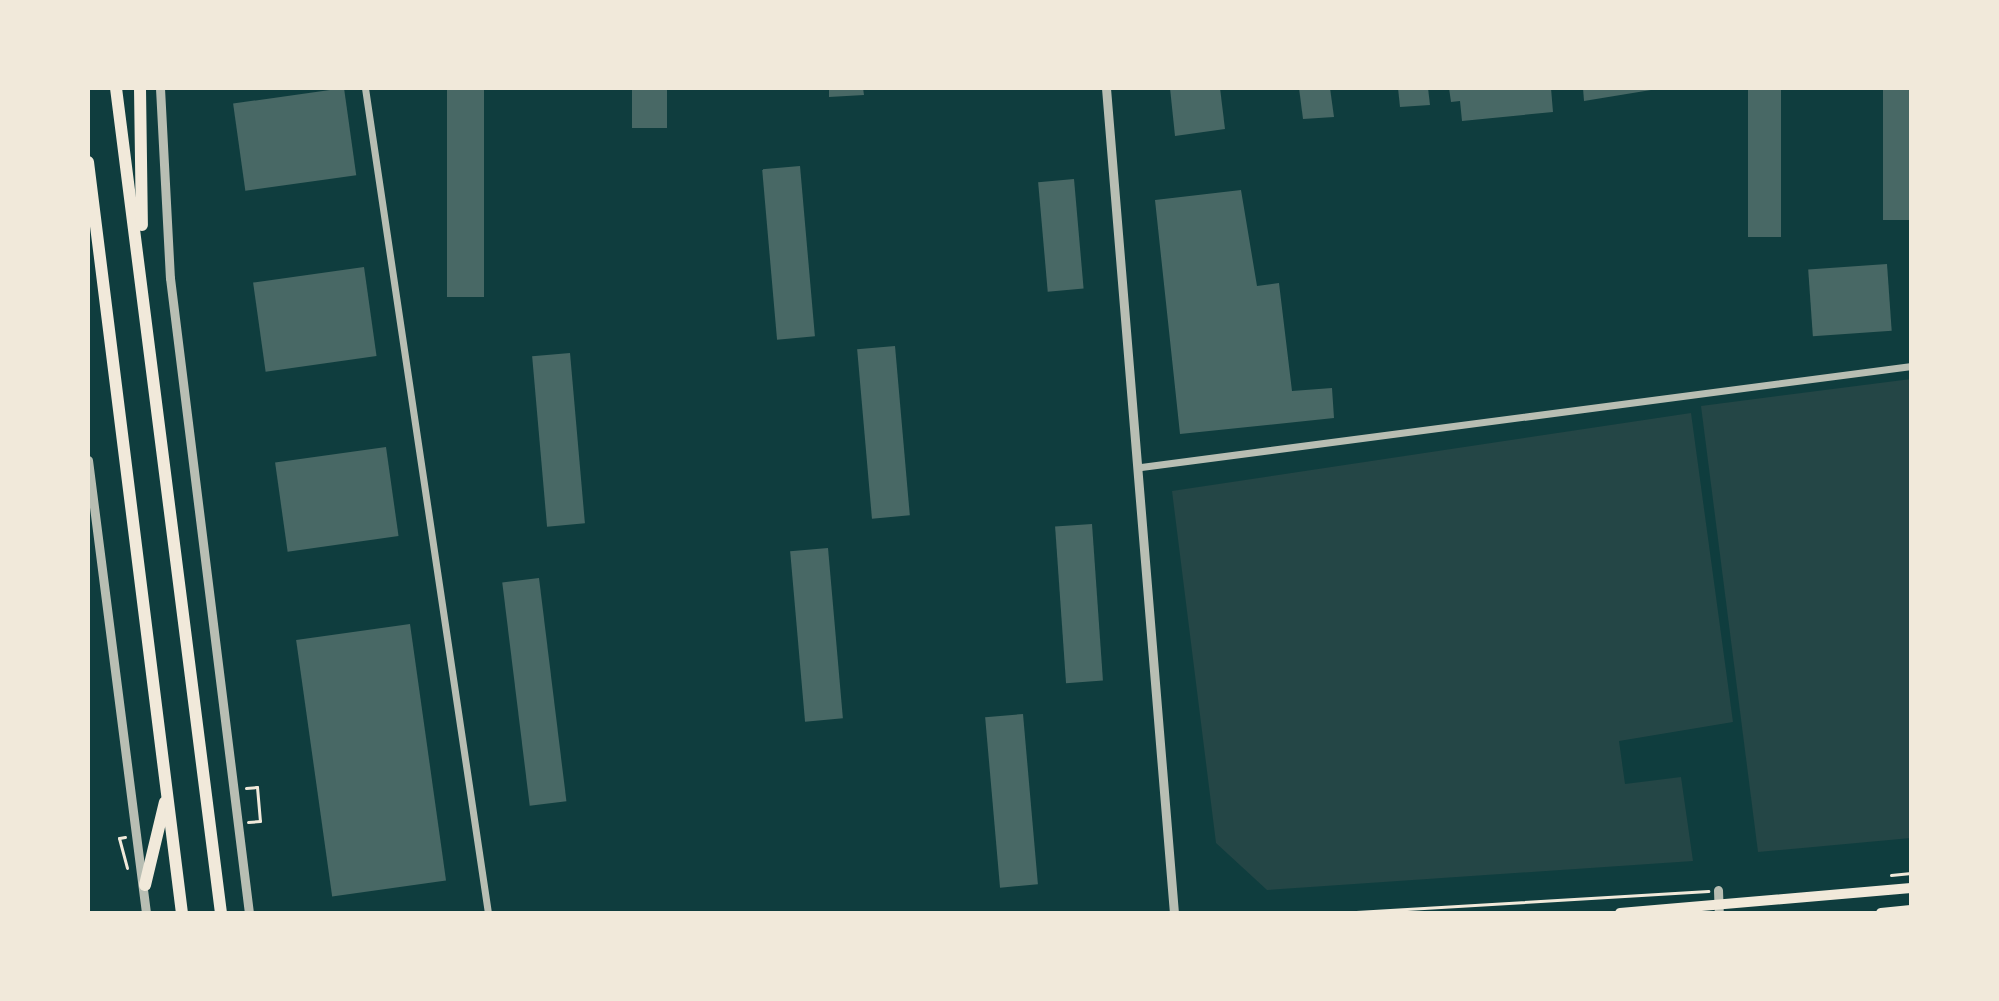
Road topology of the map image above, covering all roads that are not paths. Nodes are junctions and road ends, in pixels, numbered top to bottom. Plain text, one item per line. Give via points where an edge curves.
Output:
1 (116, 88) edge
2 (140, 88) edge
3 (160, 88) edge
4 (365, 88) edge
5 (1106, 88) edge
6 (88, 162) edge
7 (143, 272) junction
8 (1911, 366) edge
9 (88, 460) edge
10 (1141, 467) junction
11 (166, 795) junction
12 (145, 885) junction
13 (1911, 888) edge
14 (1718, 890) road end
15 (1719, 910) edge
16 (1911, 910) edge
17 (146, 913) edge
18 (182, 913) edge
19 (221, 913) edge
20 (249, 913) edge
21 (488, 913) edge
22 (1174, 913) edge
23 (1620, 913) edge
24 (1881, 913) edge

1 - 7 highway
2 - 7 highway
3 - 20 street via 170,278
4 - 21 street
5 - 10 street
6 - 11 highway
7 - 19 highway
8 - 10 street
9 - 12 street
10 - 22 street
11 - 12 highway
11 - 18 highway
12 - 17 street
13 - 15 main road
14 - 15 street
15 - 23 main road
16 - 24 main road

